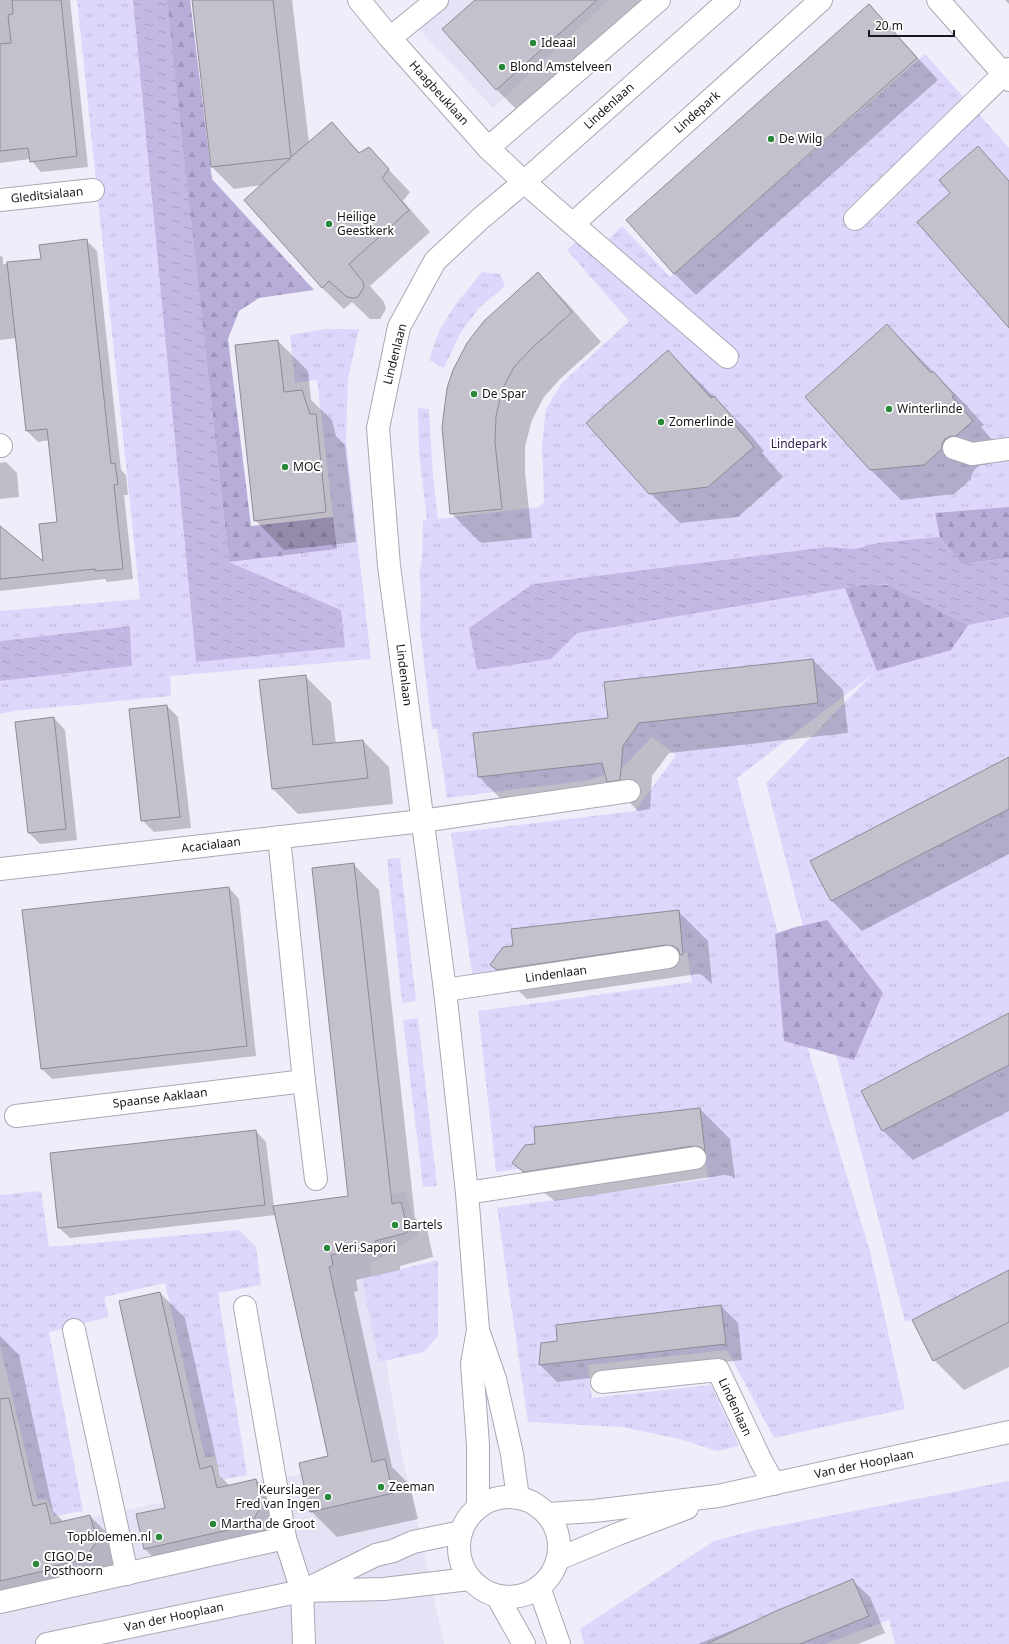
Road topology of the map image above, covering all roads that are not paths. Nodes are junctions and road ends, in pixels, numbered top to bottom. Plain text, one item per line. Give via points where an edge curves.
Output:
1 (359, 0) edge
2 (437, 0) edge
3 (659, 0) edge
4 (729, 0) edge
5 (821, 0) edge
6 (938, 0) edge
7 (390, 38) junction
8 (1007, 74) edge
9 (488, 148) junction
10 (524, 182) junction
11 (93, 190) dead end
12 (0, 200) edge
13 (855, 219) dead end
14 (574, 223) junction
15 (727, 357) dead end
16 (954, 448) dead end
17 (1009, 449) edge
18 (629, 791) dead end
19 (422, 821) junction
20 (279, 837) junction
21 (0, 869) edge
22 (668, 957) dead end
23 (444, 990) junction
24 (304, 1081) junction
25 (16, 1116) dead end
26 (695, 1158) dead end
27 (316, 1179) dead end
28 (467, 1193) junction
29 (245, 1307) dead end
30 (74, 1330) dead end
31 (478, 1330) junction
32 (602, 1382) dead end
33 (1009, 1432) edge
34 (774, 1484) junction
35 (718, 1496) junction
36 (518, 1498) junction
37 (478, 1507) junction
38 (547, 1514) junction
39 (461, 1532) junction
40 (285, 1538) junction
41 (558, 1559) junction
42 (127, 1574) junction
43 (469, 1579) junction
44 (539, 1587) junction
45 (302, 1591) junction
46 (496, 1596) junction
47 (0, 1602) edge
48 (47, 1644) edge
49 (304, 1644) edge
50 (524, 1644) edge
51 (559, 1644) edge

1 - 7 street, Haagbeuklaan
2 - 7 street
3 - 9 street
4 - 10 street, Lindenlaan
5 - 14 street, Lindepark
6 - 8 street
7 - 9 street, Haagbeuklaan
8 - 13 street
9 - 10 street, Haagbeuklaan
10 - 14 street
10 - 19 street, Lindenlaan via 435,261 399,327 378,428 389,566
11 - 12 street, Gleditsialaan
14 - 15 street
16 - 17 street via 972,454
18 - 19 street
19 - 20 street, Acacialaan
19 - 23 street, Lindenlaan
20 - 21 street, Acacialaan
20 - 24 street
22 - 23 street, Lindenlaan
23 - 28 street, Lindenlaan
24 - 25 street, Spaanse Aaklaan
24 - 27 street
26 - 28 street
28 - 31 street, Lindenlaan
29 - 40 street
30 - 42 street
31 - 36 street, Lindenlaan via 495,1379 512,1454
31 - 37 street, Lindenlaan via 472,1364 478,1444
32 - 34 street, Lindenlaan via 718,1370
33 - 34 street, Van der Hooplaan
34 - 35 street, Van der Hooplaan
35 - 38 street, Van der Hooplaan
35 - 41 street, Van der Hooplaan
36 - 37 street via 497,1498
36 - 38 street via 534,1504
37 - 39 street via 467,1518
38 - 41 street via 555,1528 559,1543
39 - 43 street via 458,1548
39 - 45 street, Van der Hooplaan via 413,1542 376,1555
40 - 42 street
40 - 45 street
41 - 44 street via 551,1574
42 - 47 street
43 - 45 street, Van der Hooplaan via 384,1589
43 - 46 street via 482,1590
44 - 46 street via 526,1594
44 - 51 street
45 - 48 street, Van der Hooplaan
45 - 49 street
46 - 50 street

